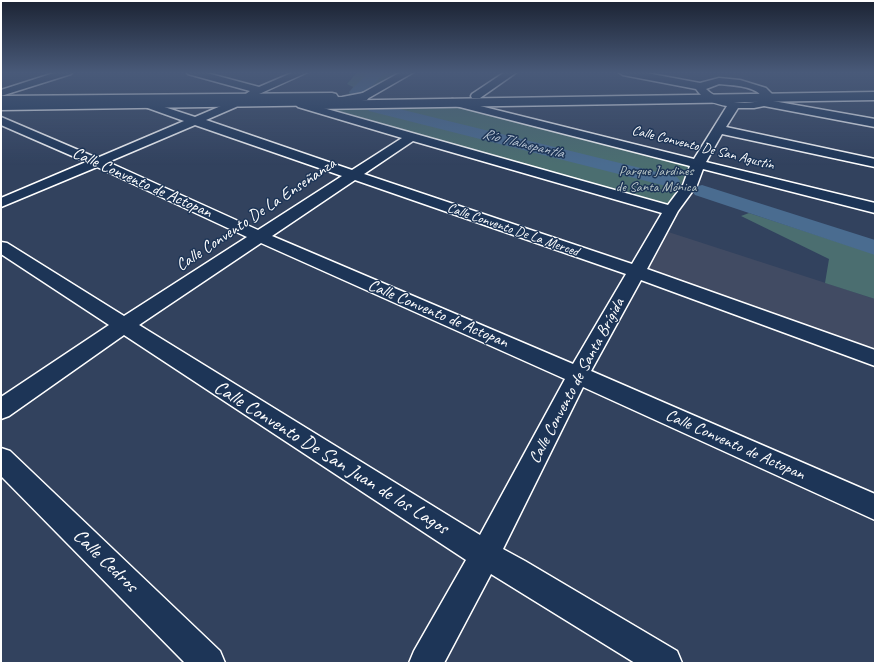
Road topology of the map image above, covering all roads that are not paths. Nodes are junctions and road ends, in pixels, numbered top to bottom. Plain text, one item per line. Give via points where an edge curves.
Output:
1 (145, 103) edge
2 (195, 103) edge
3 (236, 103) edge
4 (271, 103) edge
5 (325, 103) edge
6 (456, 103) edge
7 (731, 103) edge
8 (756, 103) edge
9 (789, 103) edge
10 (149, 105) junction
11 (302, 105) junction
12 (736, 105) junction
13 (1, 106) edge
14 (1, 110) edge
15 (1, 121) edge
16 (196, 121) junction
17 (875, 123) edge
18 (718, 129) junction
19 (410, 136) junction
20 (96, 162) junction
21 (698, 163) junction
22 (875, 163) edge
23 (351, 175) junction
24 (1, 203) edge
25 (875, 208) edge
26 (671, 211) junction
27 (258, 236) junction
28 (1, 247) edge
29 (637, 272) junction
30 (123, 326) junction
31 (875, 358) edge
32 (578, 375) junction
33 (1, 409) edge
34 (1, 459) edge
35 (875, 507) edge
36 (485, 555) junction
37 (208, 663) edge
38 (426, 663) edge
39 (665, 663) edge

1 - 13 main road
2 - 10 main road
3 - 16 street
4 - 11 main road
5 - 11 main road
6 - 21 street, Calle Convento De San Agustín
7 - 12 street
8 - 12 street
9 - 17 street
10 - 14 main road
10 - 16 street, Calle Convento De La Merced
11 - 19 street
12 - 18 street, Calle Convento de Santa Brígida
15 - 20 street, Calle Convento de Actopan
16 - 20 street
16 - 23 street, Calle Convento De La Merced
18 - 21 street, Calle Convento de Santa Brígida
18 - 22 street
19 - 23 street, Calle Convento De La Enseñanza
19 - 26 street
20 - 24 street
20 - 27 street, Calle Convento de Actopan
21 - 25 street, Calle Convento De San Agustín
21 - 26 street, Calle Convento de Santa Brígida via 689,186
23 - 27 street, Calle Convento De La Enseñanza
23 - 29 street, Calle Convento De La Merced
26 - 29 street, Calle Convento de Santa Brígida
27 - 30 street, Calle Convento De La Enseñanza
27 - 32 street, Calle Convento de Actopan
28 - 30 street, Calle Convento De San Juan de los Lagos
29 - 31 street, Calle Convento De La Merced
29 - 32 street, Calle Convento de Santa Brígida
30 - 33 street, Calle Convento De La Enseñanza
30 - 36 street, Calle Convento De San Juan de los Lagos
32 - 35 street, Calle Convento de Actopan
32 - 36 street, Calle Convento de Santa Brígida
34 - 37 street, Calle Cedros
36 - 38 street, Calle Convento de Santa Brígida
36 - 39 street, Calle Convento De San Juan de los Lagos

